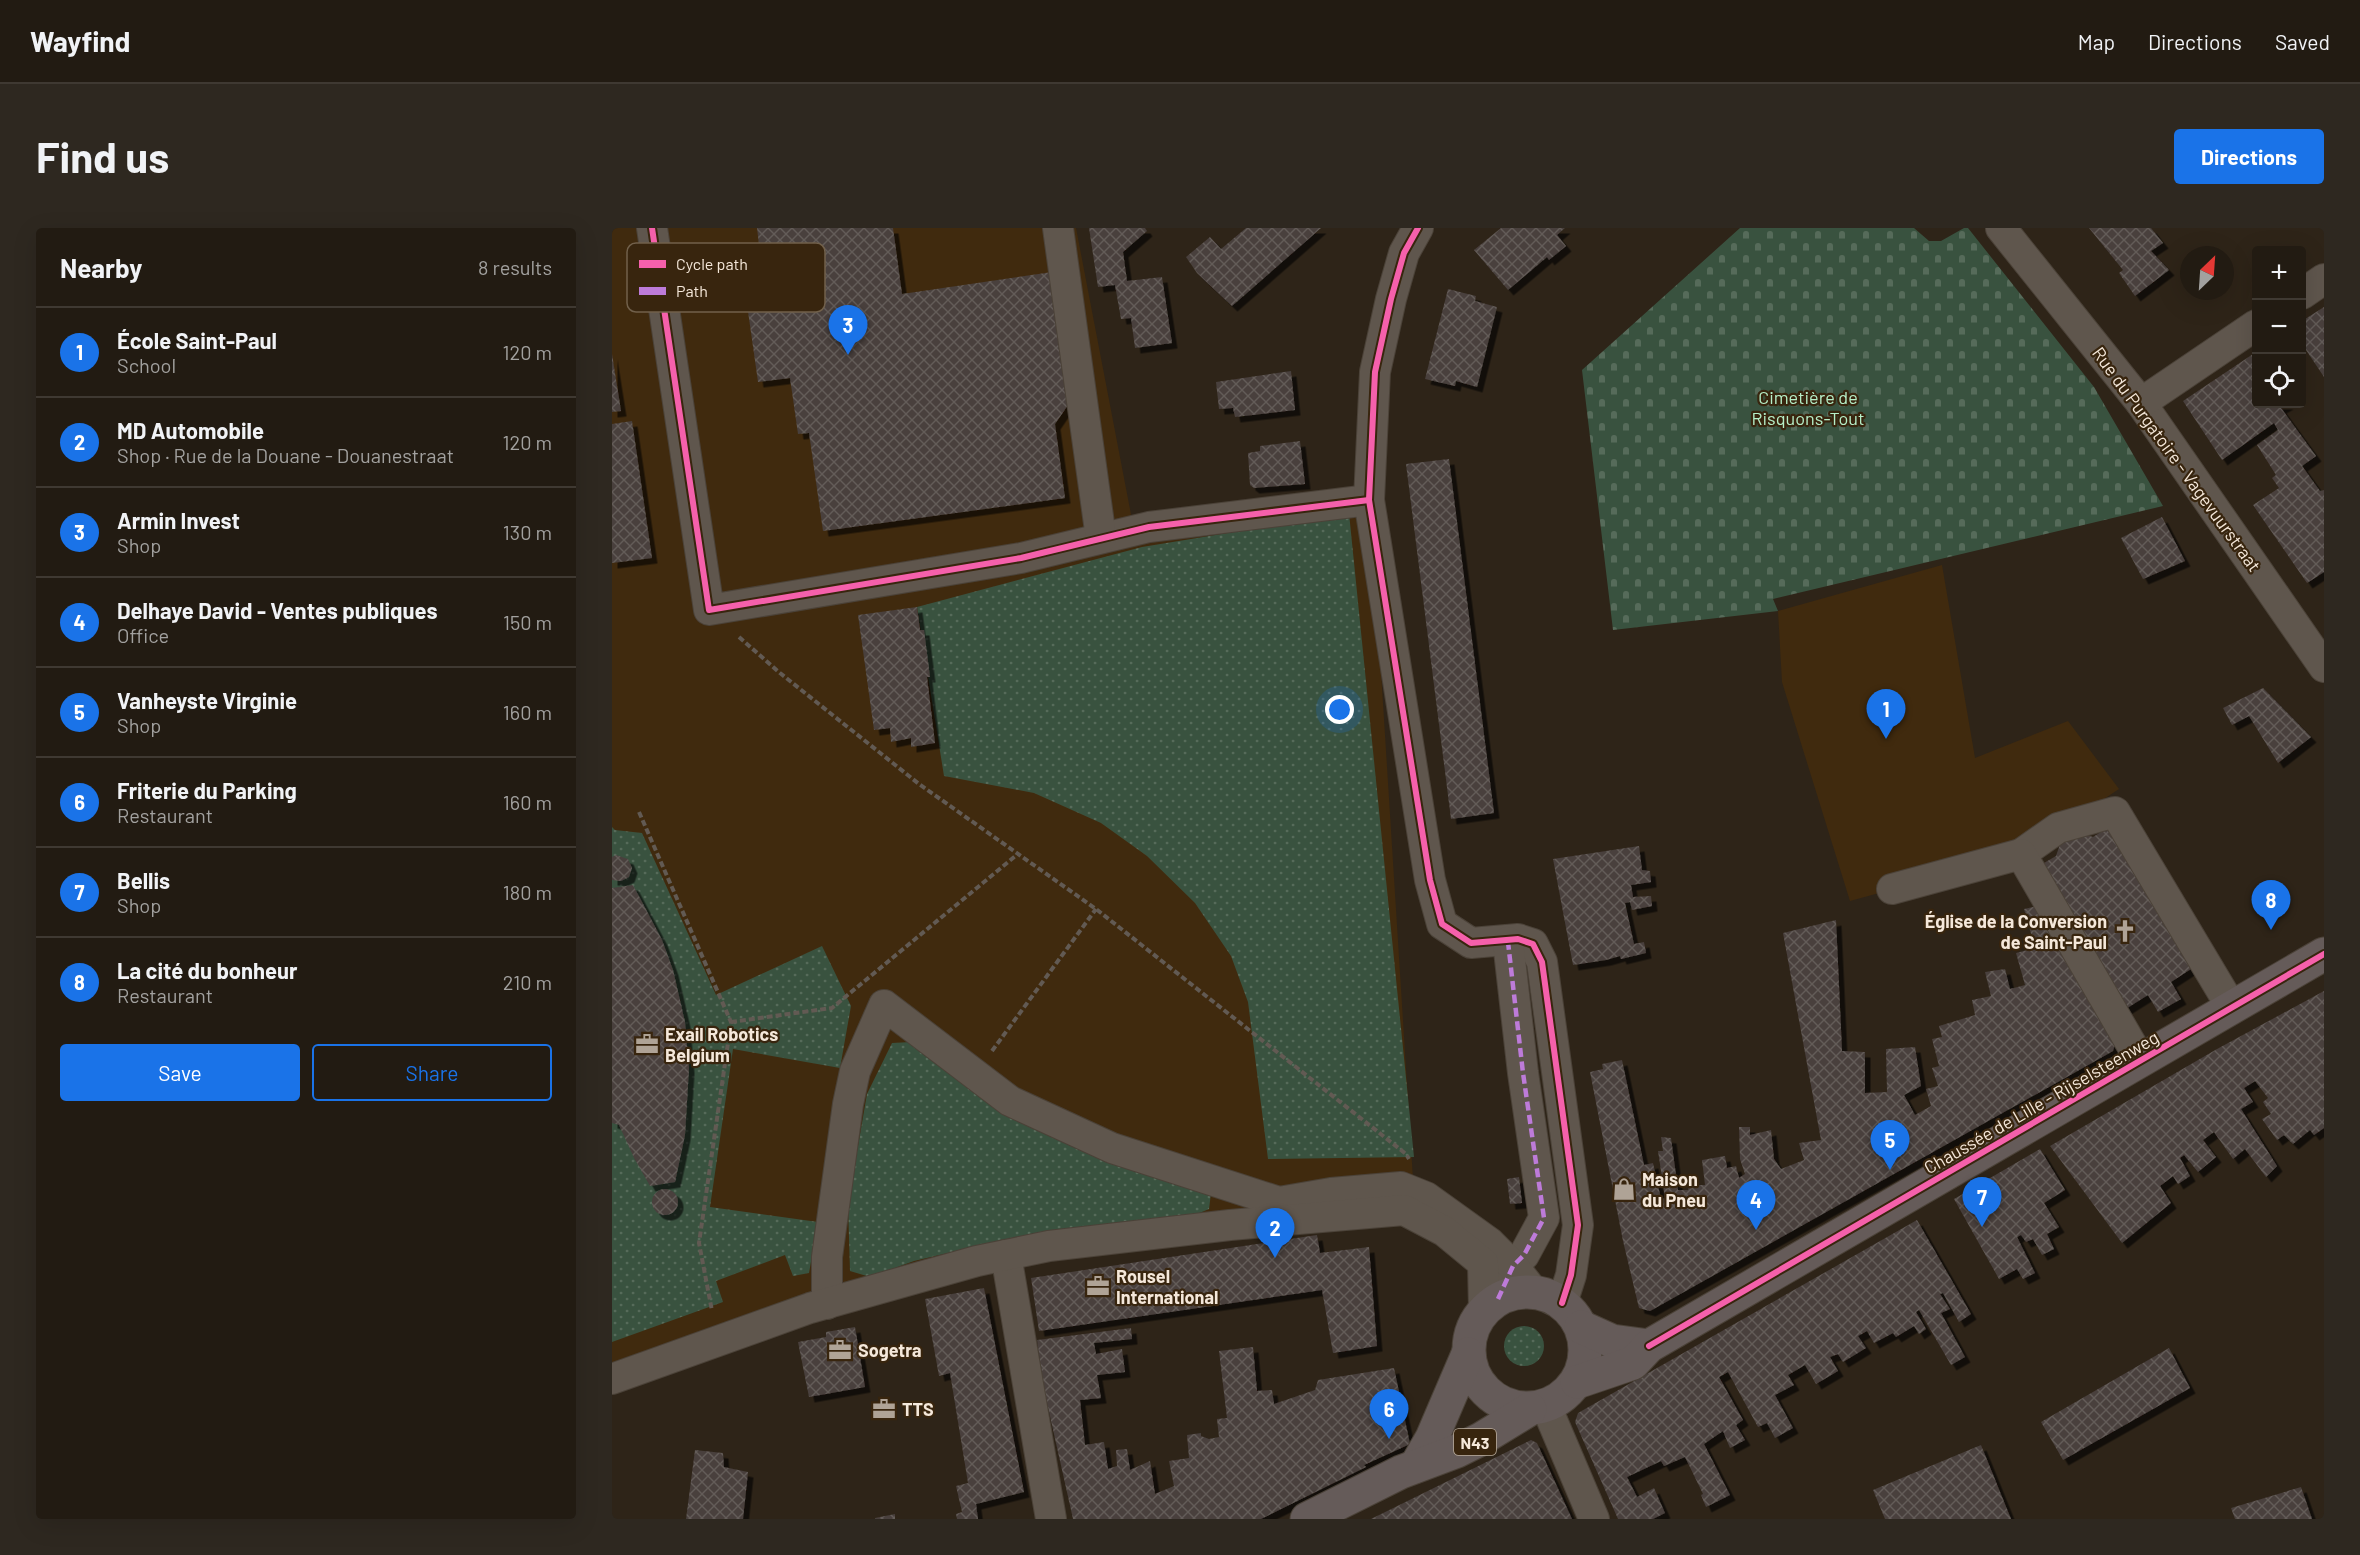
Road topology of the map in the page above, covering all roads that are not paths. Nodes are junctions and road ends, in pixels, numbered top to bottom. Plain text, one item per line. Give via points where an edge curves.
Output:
1 (652, 228) edge
2 (1058, 228) edge
3 (1418, 228) edge
4 (2001, 228) edge
5 (654, 243) edge
6 (2324, 279) edge
7 (2306, 291) edge
8 (665, 312) edge
9 (2252, 328) edge
10 (2142, 403) junction
11 (1369, 500) junction
12 (1101, 537) junction
13 (2324, 667) edge
14 (2021, 854) junction
15 (1892, 890) dead end
16 (1508, 942) junction
17 (2324, 954) edge
18 (2232, 1008) junction
19 (2141, 1061) junction
20 (1235, 1188) junction
21 (1230, 1225) junction
22 (1006, 1255) junction
23 (1513, 1266) junction
24 (827, 1304) junction
25 (1491, 1304) junction
26 (1559, 1307) junction
27 (1649, 1346) junction
28 (1468, 1354) junction
29 (612, 1379) edge
30 (1577, 1382) junction
31 (1538, 1407) junction
32 (1416, 1466) junction
33 (1051, 1519) edge
34 (1307, 1519) edge
35 (1594, 1519) edge

1 - 5 street
2 - 12 street
3 - 11 street via 1404,253 1390,299 1376,372
4 - 10 street, Rue du Purgatoire - Vagevuurstraat
6 - 7 street
8 - 12 street via 709,610 1021,558
9 - 10 street
10 - 13 street, Rue du Purgatoire - Vagevuurstraat
11 - 12 street via 1149,527
11 - 16 street via 1430,880 1442,924 1471,944
14 - 15 street
14 - 18 street via 2058,828 2115,812
14 - 19 street
16 - 23 street via 1544,1218 1524,1255
16 - 26 street via 1518,939 1533,944 1542,962 1578,1225 1571,1275
17 - 18 main road, Chaussée de Lille - Rijselsteenweg / N43
18 - 19 main road, Chaussée de Lille - Rijselsteenweg / N43
19 - 27 main road, Chaussée de Lille - Rijselsteenweg / N43
20 - 21 street via 1241,1199 1238,1216
20 - 23 street via 1279,1202 1401,1187 1426,1197 1490,1243
20 - 24 street via 1112,1148 1010,1101 884,1005 855,1071 848,1104 827,1257
21 - 22 street via 1049,1246
21 - 25 street via 1404,1210 1444,1231 1483,1263
22 - 24 street
22 - 33 street
23 - 25 street
23 - 26 street
24 - 29 street
25 - 26 main road via 1515,1293
25 - 28 main road, N43 via 1472,1330
26 - 27 main road via 1612,1341
26 - 30 main road via 1585,1337 1585,1360
27 - 30 main road, Chaussée de Lille - Rijselsteenweg / N43 via 1633,1363
28 - 31 main road, N43 via 1474,1376 1488,1394 1507,1405
28 - 32 main road, N43
30 - 31 main road, N43 via 1564,1396
31 - 32 main road, N43 via 1482,1439
31 - 35 street
32 - 34 main road, N43

